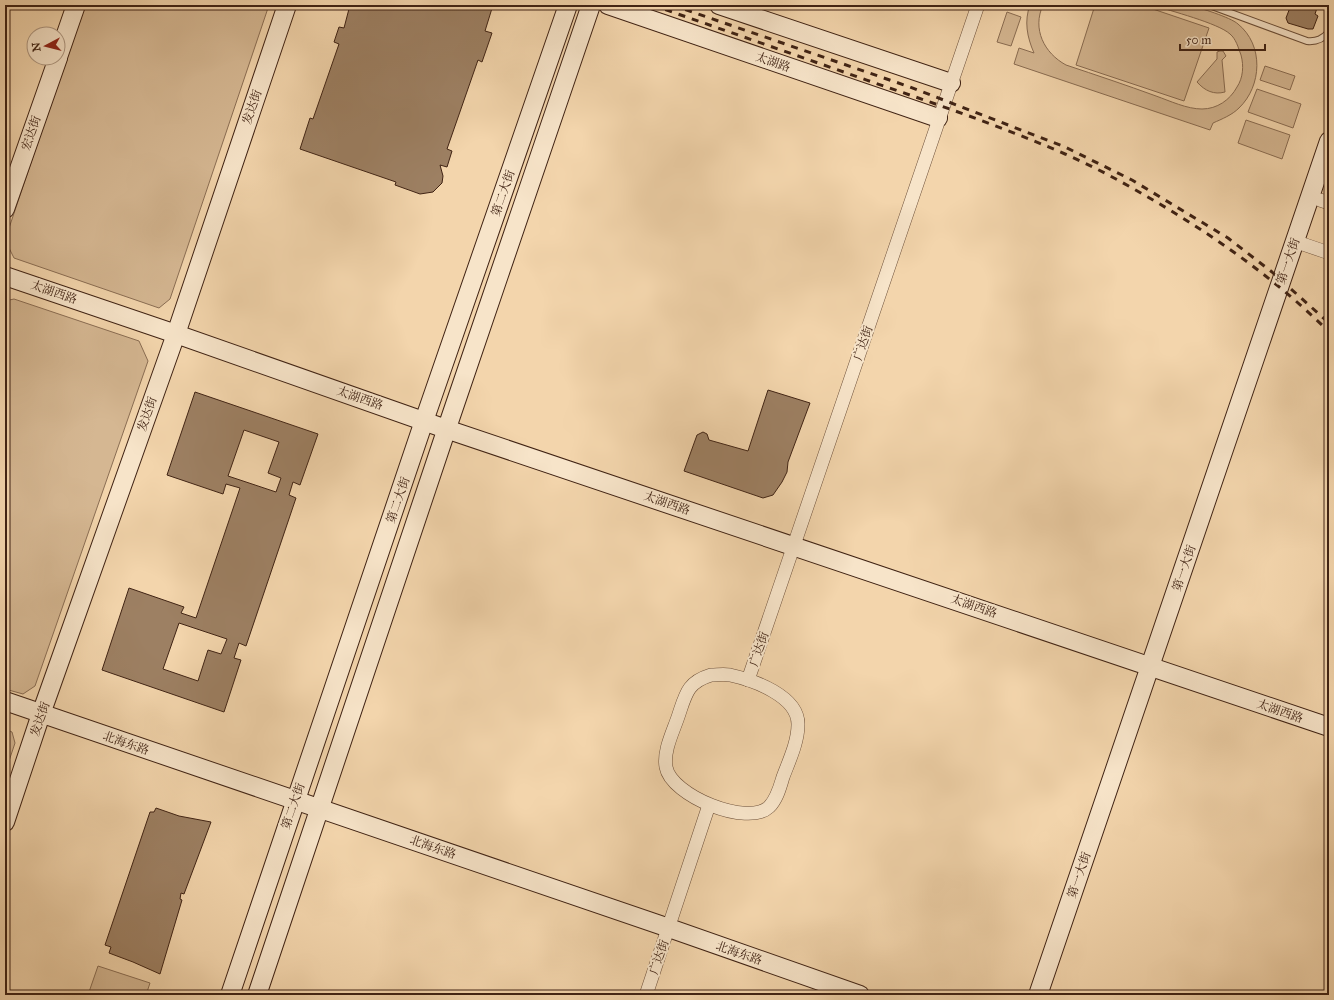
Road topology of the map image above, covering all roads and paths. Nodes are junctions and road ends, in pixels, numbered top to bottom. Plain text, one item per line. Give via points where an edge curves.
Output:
1 (76, 5) edge
2 (287, 5) edge
3 (568, 5) edge
4 (592, 5) edge
5 (608, 5) edge
6 (719, 5) edge
7 (978, 5) edge
8 (1208, 5) edge
9 (1329, 32) edge
10 (66, 34) edge
11 (55, 66) edge
12 (951, 83) junction
13 (938, 118) junction
14 (1329, 141) edge
15 (1329, 174) edge
16 (1325, 201) edge
17 (5, 208) edge
18 (1300, 243) junction
19 (1329, 253) edge
20 (5, 276) edge
21 (177, 330) junction
22 (426, 416) junction
23 (448, 424) junction
24 (796, 542) junction
25 (1156, 664) junction
26 (748, 680) junction
27 (5, 701) edge
28 (41, 714) junction
29 (1329, 719) edge
30 (1329, 727) edge
31 (296, 800) junction
32 (709, 805) junction
33 (320, 808) junction
34 (5, 822) edge
35 (669, 928) junction
36 (230, 995) edge
37 (257, 995) edge
38 (646, 995) edge
39 (860, 995) edge
40 (1038, 995) edge
41 (1049, 995) edge

1 - 10 main road, 宏达街
2 - 21 main road, 发达街
3 - 22 main road, 第二大街
4 - 23 main road, 第二大街
5 - 13 main road, 太湖路
6 - 12 main road
7 - 12 street, 广达街
8 - 9 lane via 1307,41 1314,42
11 - 17 main road, 宏达街
12 - 13 street, 广达街
13 - 24 street, 广达街
14 - 18 main road, 第一大街
15 - 16 main road, 第一大街
16 - 18 main road, 第一大街
18 - 19 street
18 - 25 main road, 第一大街
20 - 21 main road, 太湖西路
21 - 22 main road, 太湖西路
21 - 28 main road, 发达街
22 - 23 main road, 太湖西路
22 - 31 main road, 第二大街
23 - 24 main road, 太湖西路
23 - 33 main road, 第二大街
24 - 25 main road, 太湖西路
24 - 26 street, 广达街
25 - 29 main road, 太湖西路
25 - 30 main road, 太湖西路
25 - 40 main road, 第一大街
25 - 41 main road, 第一大街
26 - 32 street via 728,675 700,678 692,685 685,698 667,750 666,768 670,777 684,791
26 - 32 street via 774,692 794,708 798,717 797,735 779,790 768,808 747,814
27 - 28 main road, 北海东路
28 - 31 main road, 北海东路
28 - 34 main road, 发达街
31 - 33 main road, 北海东路
31 - 36 main road, 第二大街
32 - 35 street, 广达街
33 - 35 main road, 北海东路
33 - 37 main road, 第二大街
35 - 38 street, 广达街
35 - 39 main road, 北海东路

